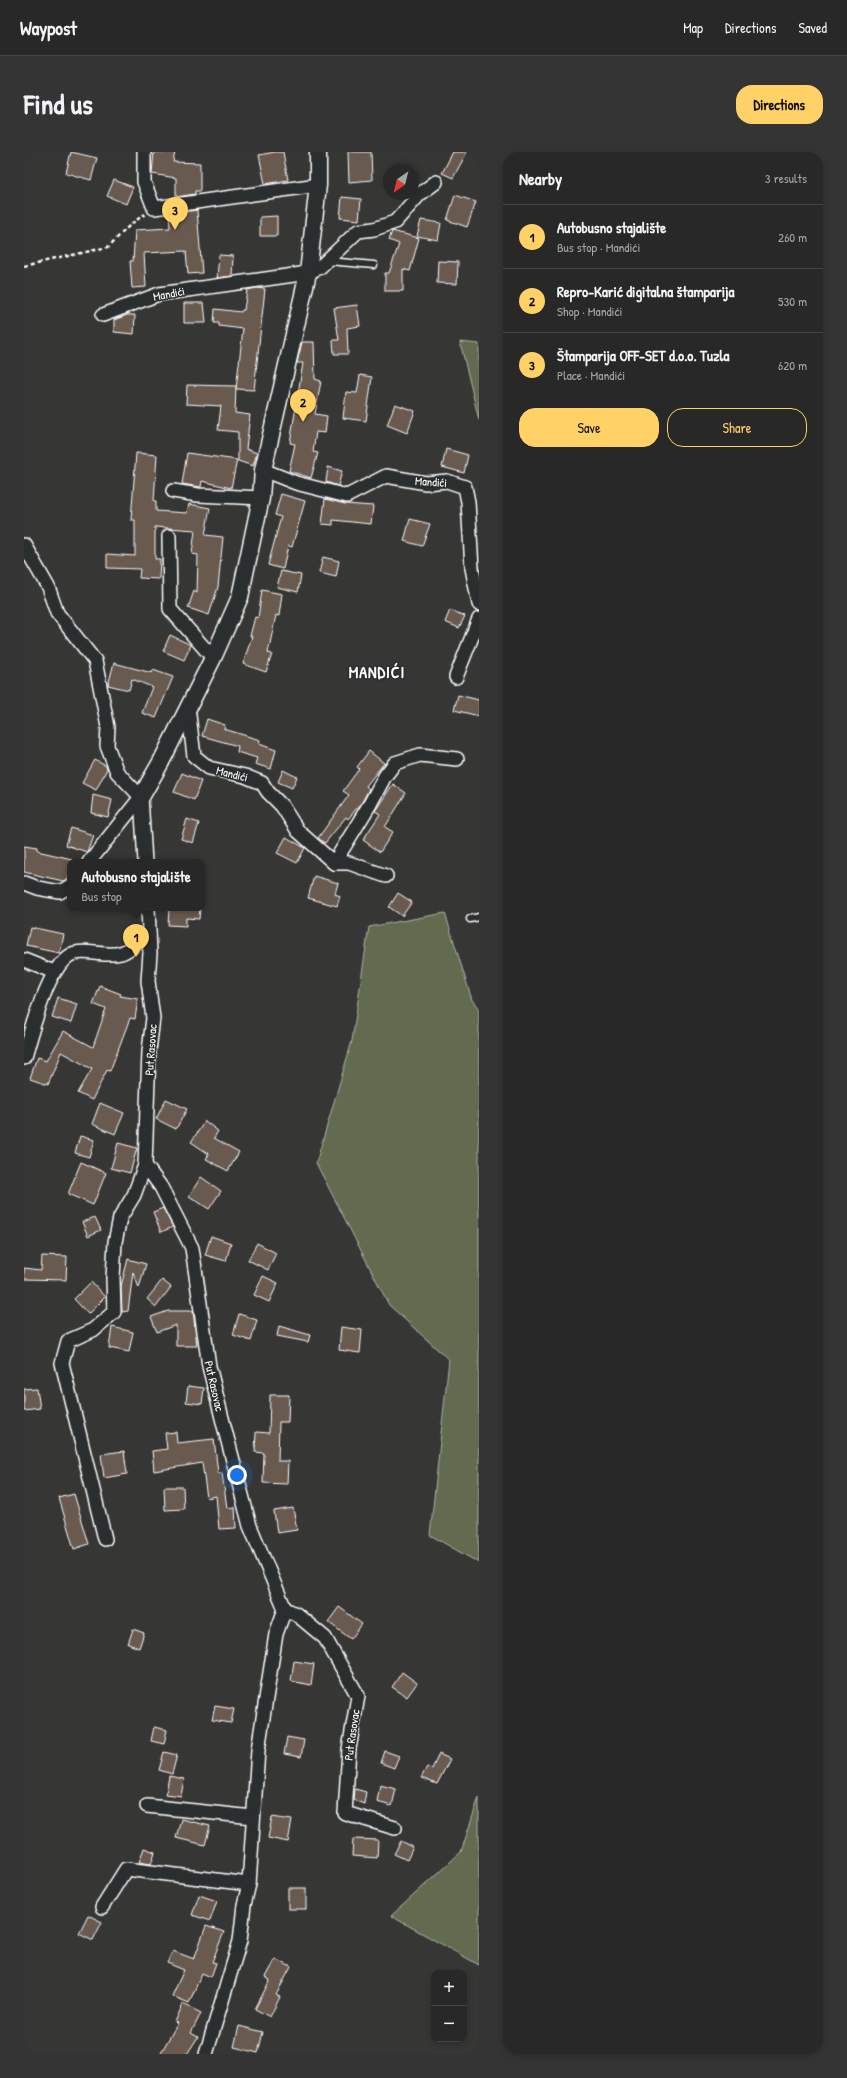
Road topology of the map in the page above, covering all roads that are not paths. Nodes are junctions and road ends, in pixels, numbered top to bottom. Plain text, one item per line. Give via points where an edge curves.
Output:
1 (144, 152) edge
2 (318, 152) edge
3 (436, 182) dead end
4 (318, 186) junction
5 (326, 260) junction
6 (374, 265) dead end
7 (308, 273) junction
8 (103, 315) dead end
9 (263, 470) junction
10 (173, 491) dead end
11 (261, 498) junction
12 (169, 536) dead end
13 (24, 545) edge
14 (479, 604) edge
15 (479, 619) edge
16 (213, 658) junction
17 (456, 677) dead end
18 (188, 707) junction
19 (457, 759) dead end
20 (141, 797) junction
21 (91, 859) edge
22 (145, 859) edge
23 (334, 863) junction
24 (386, 876) dead end
25 (24, 883) edge
26 (67, 888) edge
27 (148, 911) edge
28 (479, 917) edge
29 (470, 918) dead end
30 (149, 935) junction
31 (24, 960) edge
32 (54, 972) junction
33 (24, 1058) edge
34 (144, 1165) junction
35 (105, 1539) dead end
36 (286, 1609) junction
37 (147, 1806) dead end
38 (253, 1817) junction
39 (395, 1828) dead end
40 (249, 1884) junction
41 (102, 1907) dead end
42 (206, 2054) edge

1 - 4 street via 144,182 154,208
2 - 4 street
3 - 5 street, Mandići via 420,194 395,222 358,231
4 - 7 street
5 - 6 lane
5 - 7 street, Mandići via 320,267
7 - 8 street, Mandići via 159,294
7 - 9 street
9 - 11 street
9 - 14 street, Mandići via 296,483 346,496 386,476 426,483 447,481 465,487 472,568
10 - 11 street via 198,495
11 - 16 street via 240,598
12 - 16 street via 170,609
13 - 20 street via 48,587 57,613 95,661 108,726 107,746 117,772
15 - 17 street
16 - 18 street
18 - 20 street
18 - 23 street, Mandići via 194,756 209,768 245,776 262,783 282,806 298,831
19 - 23 street via 420,754 395,763
20 - 21 street
20 - 22 street
23 - 24 street via 349,863
25 - 26 street via 60,892
27 - 30 street
28 - 29 lane
30 - 32 street via 121,953 74,953
30 - 34 street, Put Rasovac via 148,981 153,1018
31 - 32 street
32 - 33 street
34 - 35 street, Put Rasovac via 134,1195 120,1218 115,1242 112,1278 114,1312 93,1330 68,1341 62,1363
34 - 36 street, Put Rasovac via 161,1187 192,1248 209,1366 250,1526
36 - 38 street via 276,1634 258,1750
36 - 39 street, Put Rasovac via 325,1638 358,1696 349,1749 345,1813
37 - 38 street
38 - 40 street
40 - 41 street via 126,1869
40 - 42 street via 240,1941

